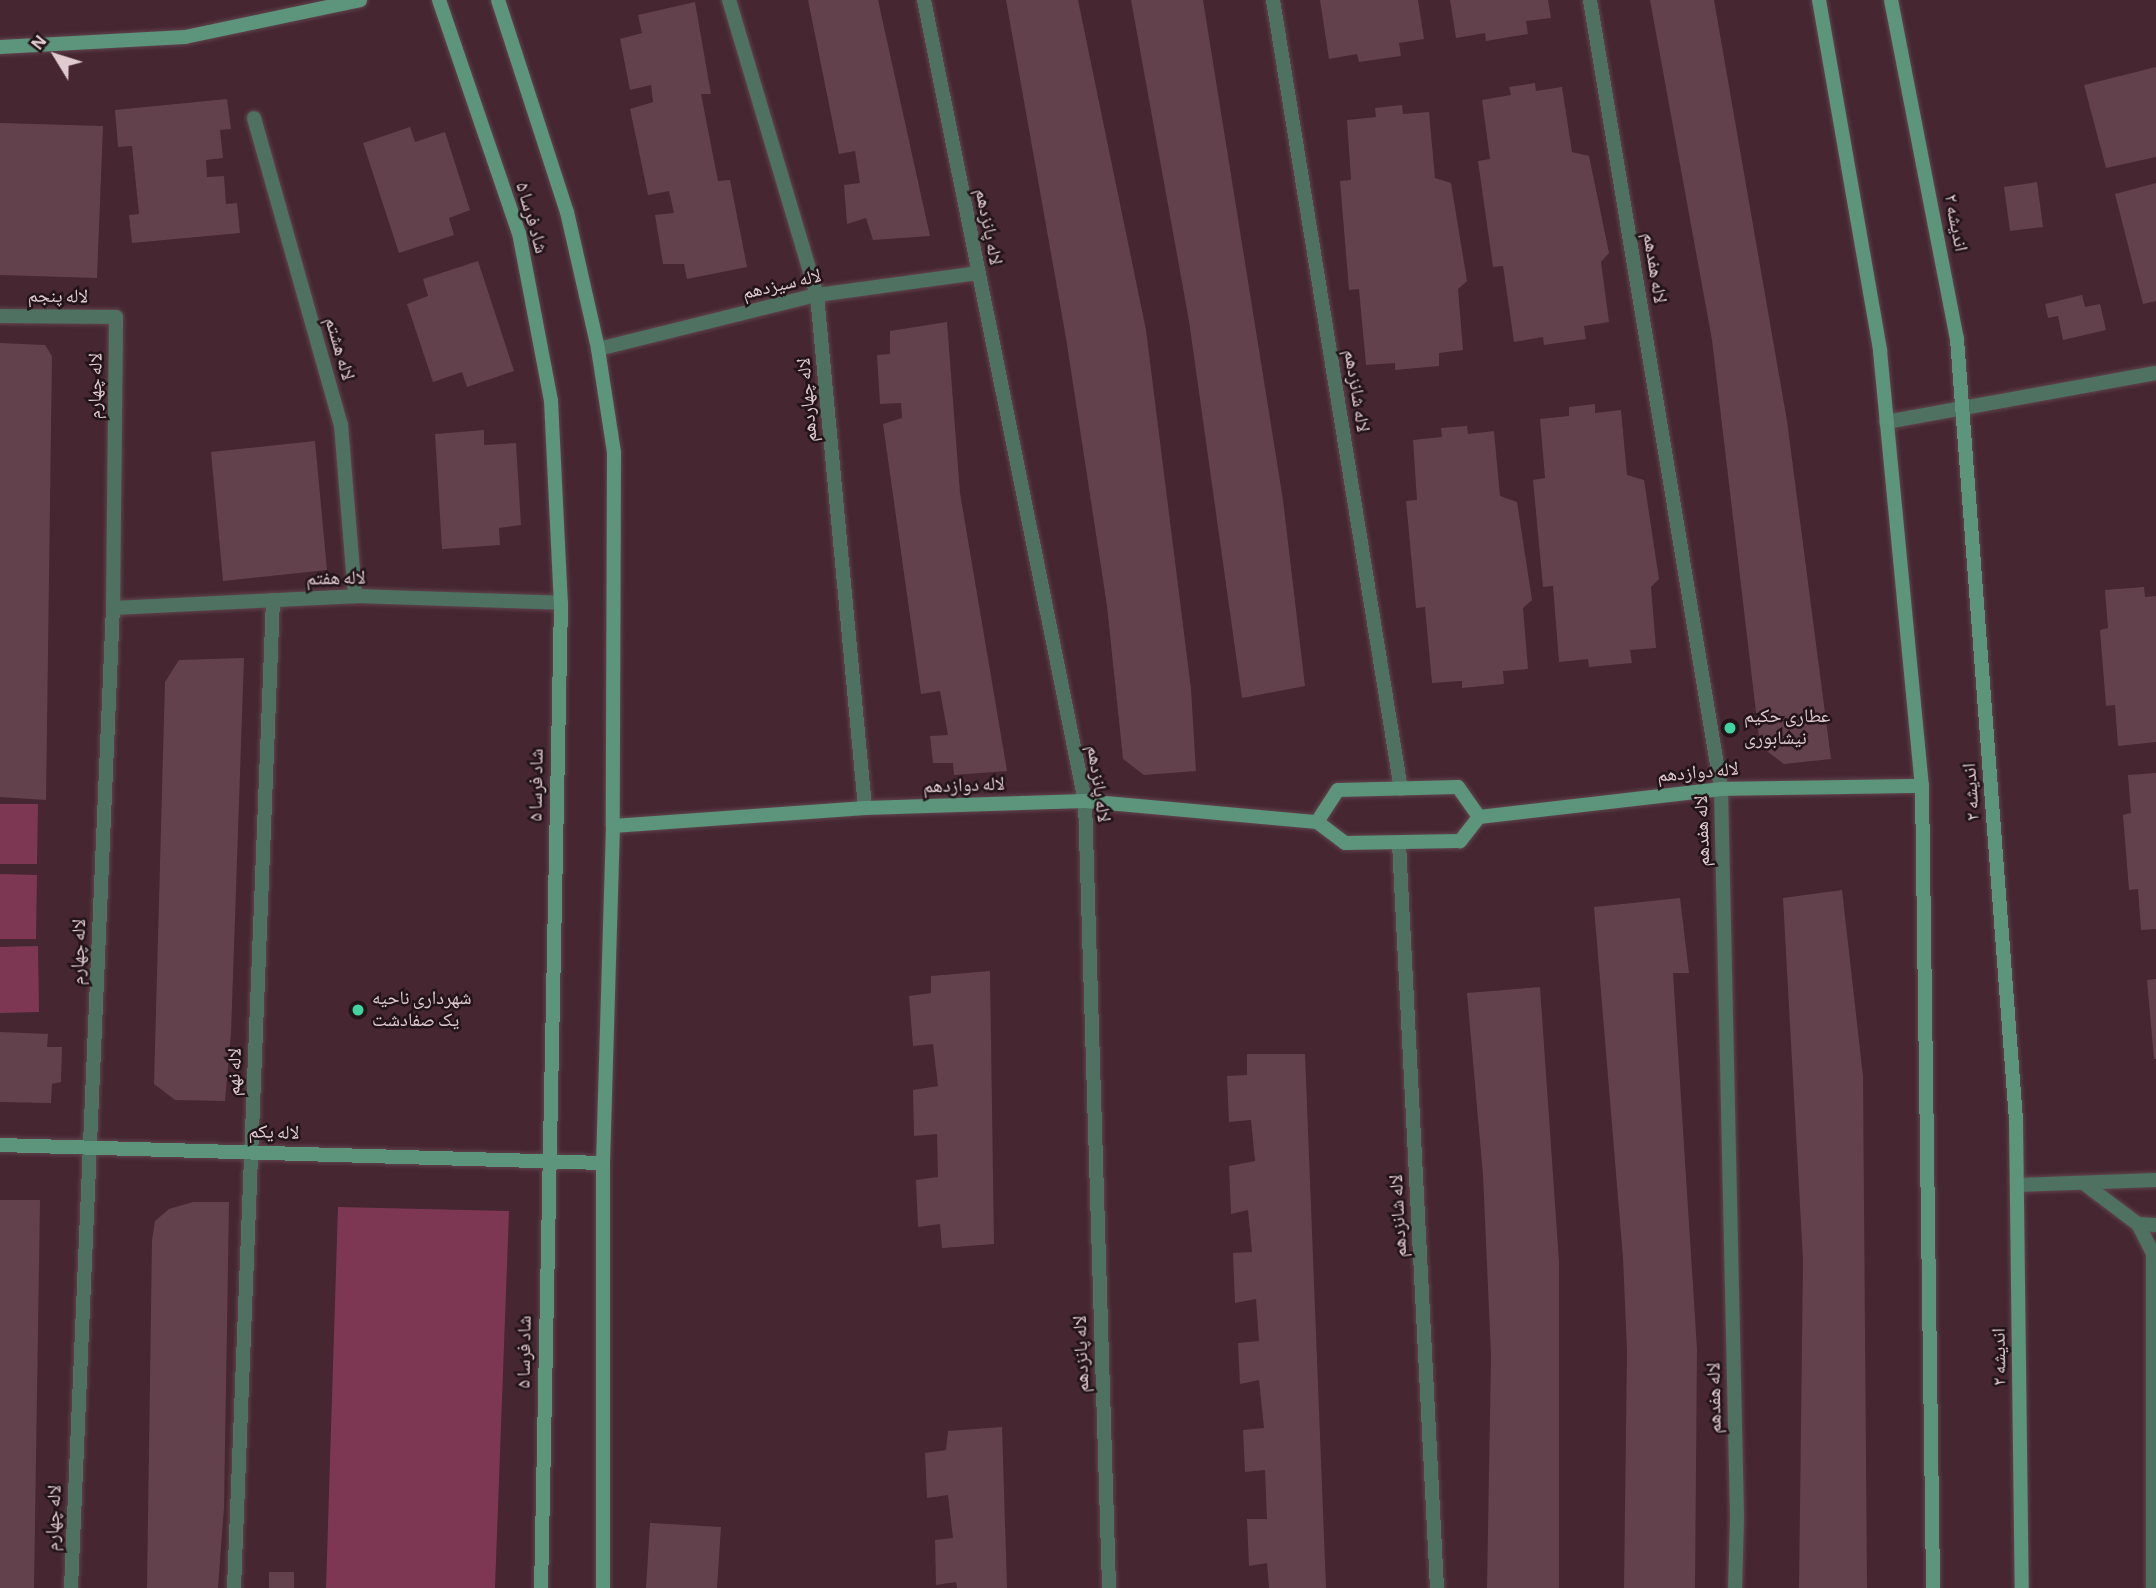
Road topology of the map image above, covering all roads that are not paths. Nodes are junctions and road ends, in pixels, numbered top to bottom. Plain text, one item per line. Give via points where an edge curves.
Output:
1 (360, 0) edge
2 (439, 0) edge
3 (498, 0) edge
4 (729, 0) edge
5 (924, 0) edge
6 (1273, 0) edge
7 (1590, 0) edge
8 (1819, 0) edge
9 (1891, 0) edge
10 (0, 47) edge
11 (254, 118) dead end
12 (977, 273) junction
13 (817, 295) junction
14 (0, 316) edge
15 (116, 317) joint
16 (598, 349) junction
17 (2156, 373) edge
18 (1962, 411) junction
19 (1886, 422) junction
20 (355, 596) junction
21 (273, 600) junction
22 (561, 603) junction
23 (113, 608) junction
24 (1922, 786) junction
25 (1401, 789) junction
26 (1721, 789) junction
27 (1085, 801) junction
28 (865, 808) junction
29 (1479, 817) junction
30 (1317, 822) junction
31 (613, 826) junction
32 (1399, 843) junction
33 (0, 1144) edge
34 (90, 1147) junction
35 (251, 1151) junction
36 (603, 1163) junction
37 (546, 1164) junction
38 (2156, 1180) edge
39 (2017, 1185) junction
40 (2086, 1185) junction
41 (2138, 1224) junction
42 (2156, 1224) edge
43 (71, 1588) edge
44 (234, 1588) edge
45 (541, 1588) edge
46 (603, 1588) edge
47 (1109, 1588) edge
48 (1437, 1588) edge
49 (1735, 1588) edge
50 (1933, 1588) edge
51 (2022, 1588) edge
52 (2153, 1588) edge

1 - 10 street via 185,37
2 - 22 street, شاد فرسا ۵ via 519,233 551,401
3 - 16 street, شاد فرسا ۵ via 567,212
4 - 13 street, لاله چهاردهم
5 - 12 street, لاله پانزدهم
6 - 25 street, لاله شانزدهم
7 - 26 street, لاله هفدهم
8 - 19 street via 1880,351
9 - 18 street, اندیشه ۲ via 1958,339
11 - 20 street, لاله هشتم via 341,425
12 - 13 street, لاله سیزدهم
12 - 27 street, لاله پانزدهم
13 - 16 street, لاله سیزدهم
13 - 28 street, لاله چهاردهم
14 - 15 street, لاله پنجم
15 - 23 street, لاله چهارم
16 - 31 street, شاد فرسا ۵ via 614,452
17 - 18 street
18 - 19 street
18 - 39 street, اندیشه ۲ via 2016,1120
19 - 24 street
20 - 21 street, لاله هفتم
20 - 22 street, لاله هفتم
21 - 23 street, لاله هفتم
21 - 35 street, لاله نهم
22 - 37 street, شاد فرسا ۵
23 - 34 street, لاله چهارم
24 - 26 street, لاله دوازدهم
24 - 50 street
25 - 29 street via 1458,788
25 - 30 street via 1338,790
26 - 29 street, لاله دوازدهم
26 - 49 street, لاله هفدهم
27 - 28 street, لاله دوازدهم
27 - 30 street, لاله دوازدهم
27 - 47 street, لاله پانزدهم
28 - 31 street, لاله دوازدهم
29 - 32 street via 1460,841
30 - 32 street via 1345,844
31 - 36 street, شاد فرسا ۵
32 - 48 street, لاله شانزدهم
33 - 34 street, لاله یکم
34 - 35 street, لاله یکم
34 - 43 street, لاله چهارم
35 - 37 street, لاله یکم
35 - 44 street, لاله نهم
36 - 37 street, لاله یکم
36 - 46 street, شاد فرسا ۵
37 - 45 street, شاد فرسا ۵
38 - 40 street
39 - 40 street
39 - 51 street, اندیشه ۲
40 - 41 street
41 - 42 street
41 - 52 street via 2153,1253

